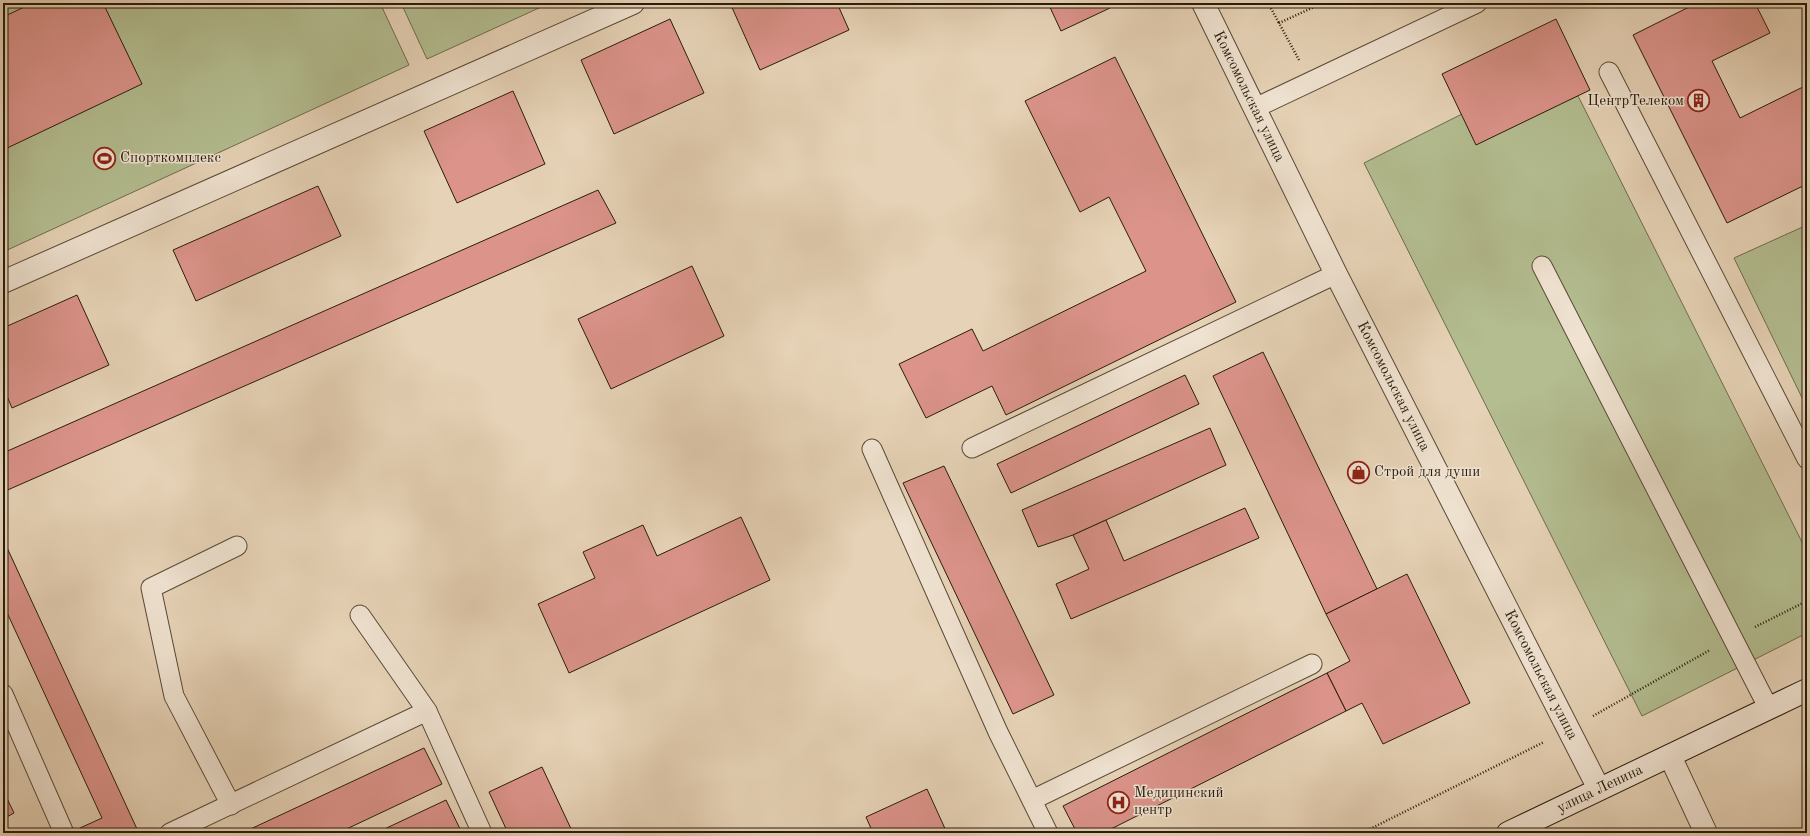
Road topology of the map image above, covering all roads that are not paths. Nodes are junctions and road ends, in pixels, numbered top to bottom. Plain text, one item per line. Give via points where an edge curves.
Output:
1 (633, 3) edge
2 (1203, 3) edge
3 (1477, 3) edge
4 (1608, 72) dead end
5 (1255, 108) junction
6 (1542, 266) dead end
7 (1336, 274) junction
8 (3, 282) edge
9 (972, 448) dead end
10 (872, 449) dead end
11 (1807, 459) edge
12 (238, 546) dead end
13 (360, 615) dead end
14 (1312, 664) dead end
15 (1807, 690) edge
16 (3, 694) edge
17 (1769, 708) junction
18 (427, 711) junction
19 (1670, 756) junction
20 (1599, 789) junction
21 (1032, 800) junction
22 (232, 805) junction
23 (64, 833) edge
24 (170, 833) edge
25 (482, 833) edge
26 (1048, 833) edge
27 (1508, 833) edge
28 (1706, 833) edge

1 - 8 street
2 - 5 street, Комсомольская улица
3 - 5 lane
4 - 11 lane
5 - 7 street, Комсомольская улица
6 - 17 lane
7 - 9 lane
7 - 20 street, Комсомольская улица
10 - 21 lane via 998,732
12 - 22 lane via 151,588 174,696
13 - 18 lane
14 - 21 lane
15 - 17 street, улица Ленина
16 - 23 lane
17 - 19 street, улица Ленина
18 - 22 lane
18 - 25 lane
19 - 20 street, улица Ленина
19 - 28 street
20 - 27 street, улица Ленина
21 - 26 lane
22 - 24 lane

